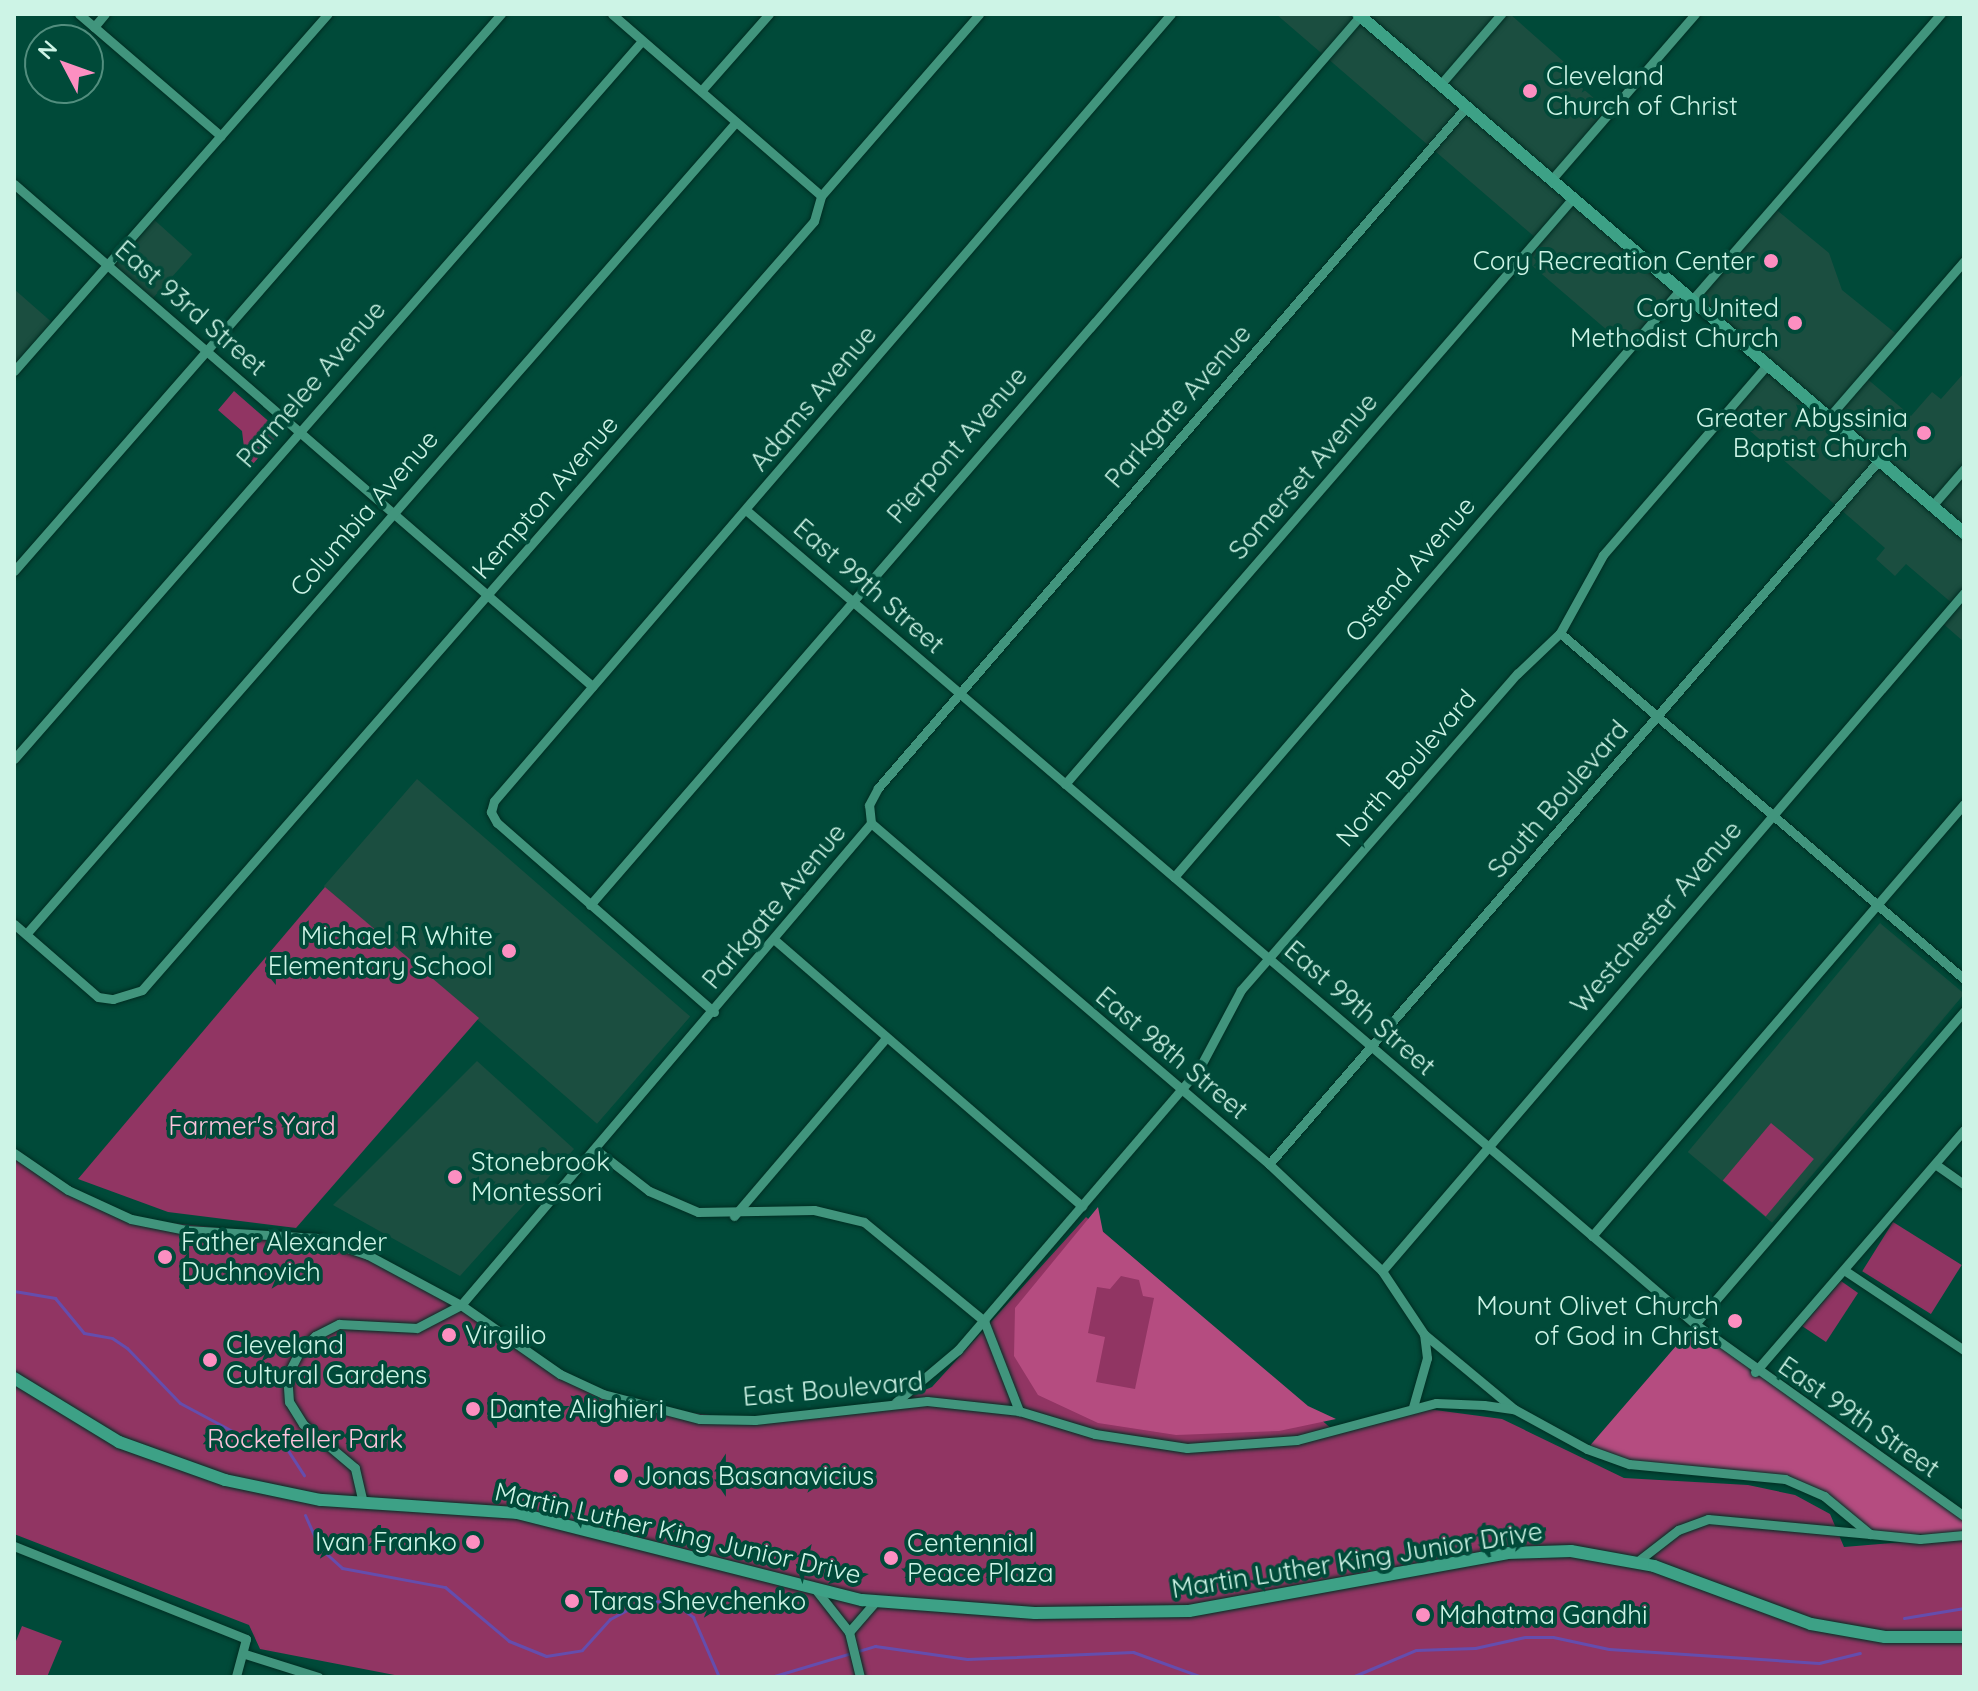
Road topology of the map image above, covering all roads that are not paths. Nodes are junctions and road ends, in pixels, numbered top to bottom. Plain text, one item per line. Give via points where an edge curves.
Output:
1 (328, 14) edge
2 (501, 14) edge
3 (612, 14) edge
4 (769, 14) edge
5 (979, 14) edge
6 (1171, 14) edge
7 (1501, 14) edge
8 (1695, 14) edge
9 (1941, 14) edge
10 (1359, 15) edge
11 (104, 36) edge
12 (642, 41) junction
13 (1440, 85) junction
14 (701, 91) junction
15 (1466, 107) junction
16 (736, 122) junction
17 (221, 136) junction
18 (1552, 179) junction
19 (14, 184) edge
20 (821, 196) junction
21 (1573, 198) junction
22 (1964, 261) edge
23 (107, 265) junction
24 (1680, 290) junction
25 (1692, 300) junction
26 (206, 351) junction
27 (1767, 365) junction
28 (14, 371) edge
29 (1829, 417) junction
30 (299, 431) junction
31 (1879, 460) junction
32 (1964, 469) edge
33 (1932, 506) junction
34 (746, 510) junction
35 (393, 513) junction
36 (1964, 533) edge
37 (14, 571) edge
38 (1964, 593) edge
39 (488, 596) junction
40 (852, 600) junction
41 (1560, 633) junction
42 (592, 686) junction
43 (959, 693) junction
44 (1659, 716) junction
45 (14, 759) edge
46 (1065, 784) junction
47 (1964, 804) edge
48 (1772, 816) junction
49 (871, 823) junction
50 (1174, 877) junction
51 (590, 905) junction
52 (1877, 905) junction
53 (14, 924) edge
54 (27, 933) junction
55 (776, 941) junction
56 (1271, 959) junction
57 (1964, 979) edge
58 (1964, 1011) edge
59 (714, 1012) junction
60 (886, 1038) junction
61 (1372, 1047) junction
62 (1181, 1090) junction
63 (1964, 1130) edge
64 (1487, 1147) junction
65 (595, 1149) junction
66 (14, 1153) edge
67 (1269, 1164) junction
68 (1935, 1164) junction
69 (1964, 1184) edge
70 (1082, 1206) junction
71 (734, 1216) junction
72 (1592, 1236) junction
73 (1844, 1270) junction
74 (1382, 1271) junction
75 (461, 1305) junction
76 (984, 1321) junction
77 (1695, 1324) junction
78 (1424, 1334) junction
79 (1964, 1350) edge
80 (1755, 1372) junction
81 (14, 1378) edge
82 (896, 1402) junction
83 (1413, 1407) junction
84 (1514, 1409) junction
85 (1019, 1411) junction
86 (363, 1503) junction
87 (1964, 1516) edge
88 (1870, 1534) junction
89 (1964, 1535) edge
90 (14, 1546) edge
91 (1638, 1561) junction
92 (816, 1590) junction
93 (875, 1602) junction
94 (851, 1637) junction
95 (1964, 1637) edge
96 (245, 1654) junction
97 (859, 1672) edge
98 (236, 1677) edge
99 (318, 1677) edge

1 - 17 street
2 - 26 street
3 - 12 street
4 - 14 street
5 - 20 street, Kempton Avenue
6 - 34 street, Adams Avenue
7 - 13 street
8 - 18 street
9 - 25 street
10 - 13 main road
10 - 40 street, Pierpont Avenue
11 - 17 street
12 - 14 street
12 - 30 street, Parmelee Avenue
13 - 15 main road
14 - 16 street
15 - 18 main road
15 - 43 street, Parkgate Avenue
16 - 20 street
16 - 35 street, Columbia Avenue
17 - 23 street
18 - 21 main road
19 - 23 street, East 93rd Street
20 - 39 street, Kempton Avenue via 814,221
21 - 24 main road
21 - 46 street, Somerset Avenue
22 - 29 street
23 - 26 street, East 93rd Street
23 - 28 street
24 - 25 main road
24 - 50 street, Ostend Avenue
25 - 27 main road
26 - 30 street, East 93rd Street
26 - 37 street
27 - 29 main road
27 - 41 street, North Boulevard via 1603,555
29 - 31 main road
30 - 35 street, East 93rd Street
30 - 45 street, Parmelee Avenue
31 - 33 main road
31 - 44 street, South Boulevard
32 - 33 street
33 - 36 main road
34 - 40 street, East 99th Street
34 - 42 street, Adams Avenue
35 - 39 street, East 93rd Street
35 - 54 street, Columbia Avenue
38 - 48 street, Westchester Avenue
39 - 42 street, East 93rd Street
39 - 54 street, Kempton Avenue via 142,990 129,997 98,997
40 - 43 street, East 99th Street
40 - 51 street, Pierpont Avenue
41 - 44 street
41 - 56 street, North Boulevard via 1517,674
42 - 51 street, Adams Avenue via 494,801 491,812
43 - 46 street, East 99th Street
43 - 49 street, Parkgate Avenue via 878,788 869,805
44 - 48 street
44 - 61 street, South Boulevard
46 - 50 street, East 99th Street
47 - 52 street
48 - 52 street
48 - 64 street, Westchester Avenue
49 - 55 street, Parkgate Avenue
49 - 62 street, East 98th Street
50 - 56 street, East 99th Street
51 - 59 street
52 - 57 street
52 - 72 street
53 - 54 street
55 - 59 street, Parkgate Avenue
55 - 60 street
56 - 61 street, East 99th Street
56 - 62 street, North Boulevard via 1241,990 1217,1039
58 - 77 street
59 - 65 street, Parkgate Avenue
60 - 70 street
60 - 71 street
61 - 64 street, East 99th Street
61 - 67 street, South Boulevard
62 - 67 street, East 98th Street
62 - 70 street, North Boulevard
63 - 68 street
64 - 72 street, East 99th Street
64 - 74 street, Westchester Avenue
65 - 71 street via 668,1201 698,1212
65 - 75 street, Parkgate Avenue
66 - 75 street, East Boulevard via 68,1190 131,1219 186,1230 318,1238 381,1260
67 - 74 street, East 98th Street
68 - 69 street
68 - 73 street
70 - 76 street, North Boulevard
71 - 76 street via 814,1210 853,1218 891,1241
72 - 77 street, East 99th Street
73 - 79 street
73 - 80 street
74 - 78 street, East 98th Street
75 - 82 street, East Boulevard via 560,1374 648,1408 742,1421
75 - 86 street, Parkgate Avenue via 417,1328 354,1322 332,1327 310,1339 291,1365 286,1388 295,1413 355,1468
76 - 82 street, North Boulevard via 934,1374
76 - 85 street
77 - 80 street, East 99th Street
78 - 83 street via 1427,1358
78 - 84 street, East 98th Street
80 - 87 street, East 99th Street
81 - 86 main road, Martin Luther King Junior Drive via 76,1419 198,1473 293,1496
82 - 85 street, East Boulevard
83 - 84 street, East Boulevard via 1454,1402
83 - 85 street, East Boulevard via 1297,1440 1187,1448 1095,1434
84 - 88 street, East Boulevard via 1587,1449 1629,1464 1759,1473 1799,1484 1839,1505
86 - 92 main road, Martin Luther King Junior Drive via 517,1513
88 - 89 street via 1920,1539
88 - 91 street via 1708,1519 1678,1530
90 - 96 street via 246,1639
91 - 93 main road, Martin Luther King Junior Drive via 1579,1551 1507,1553 1173,1612 1035,1613
91 - 95 main road, Martin Luther King Junior Drive via 1811,1624 1912,1639
92 - 93 main road, Martin Luther King Junior Drive
92 - 94 street
93 - 94 street
94 - 97 street
96 - 98 street
96 - 99 street

